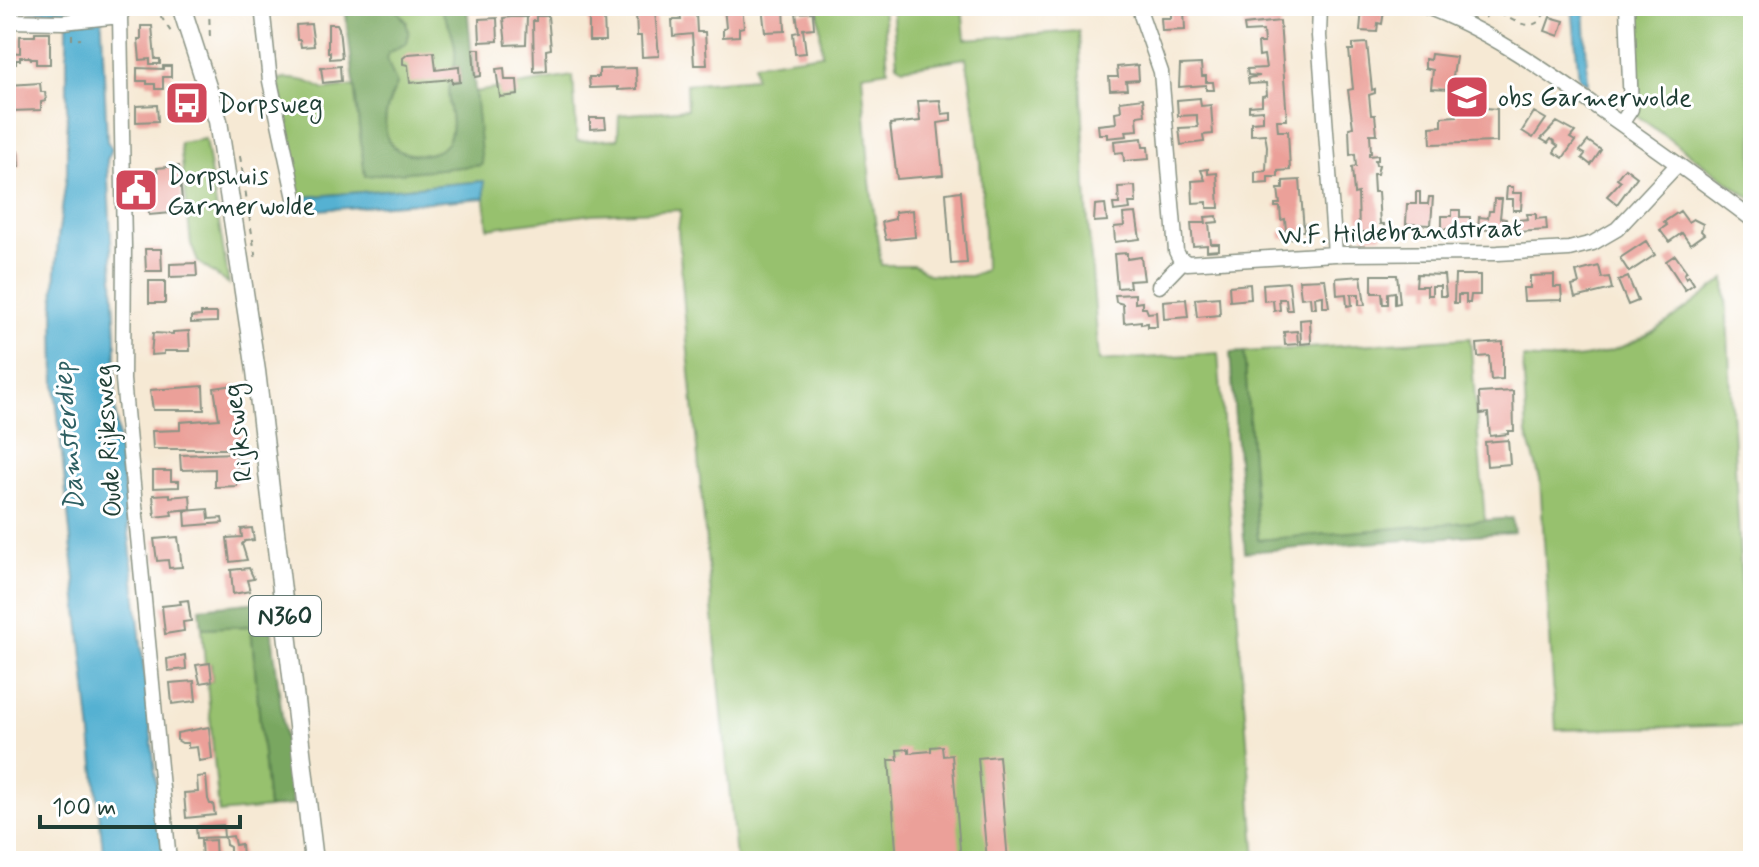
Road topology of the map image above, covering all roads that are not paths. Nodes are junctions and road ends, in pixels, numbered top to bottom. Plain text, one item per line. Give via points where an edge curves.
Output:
1 (181, 6) edge
2 (262, 6) edge
3 (1140, 6) edge
4 (1320, 6) edge
5 (1424, 6) edge
6 (1627, 6) edge
7 (123, 11) edge
8 (6, 21) edge
9 (1621, 124) junction
10 (1677, 165) junction
11 (296, 203) dead end
12 (1753, 220) edge
13 (1335, 254) junction
14 (1183, 261) junction
15 (1159, 286) dead end
16 (169, 861) edge
17 (314, 861) edge

1 - 17 main road, Rijksweg / N360 via 218,121 256,371
2 - 11 street via 270,81
3 - 14 street via 1161,72 1176,251
4 - 13 street
5 - 9 street via 1477,29
6 - 9 street via 1631,109
7 - 8 street via 102,19
7 - 16 street, Oude Rijksweg via 123,380
9 - 10 street
10 - 12 street
10 - 13 street, W.F. Hildebrandstraat via 1617,229 1593,243 1498,253
13 - 14 street, W.F. Hildebrandstraat
14 - 15 street

